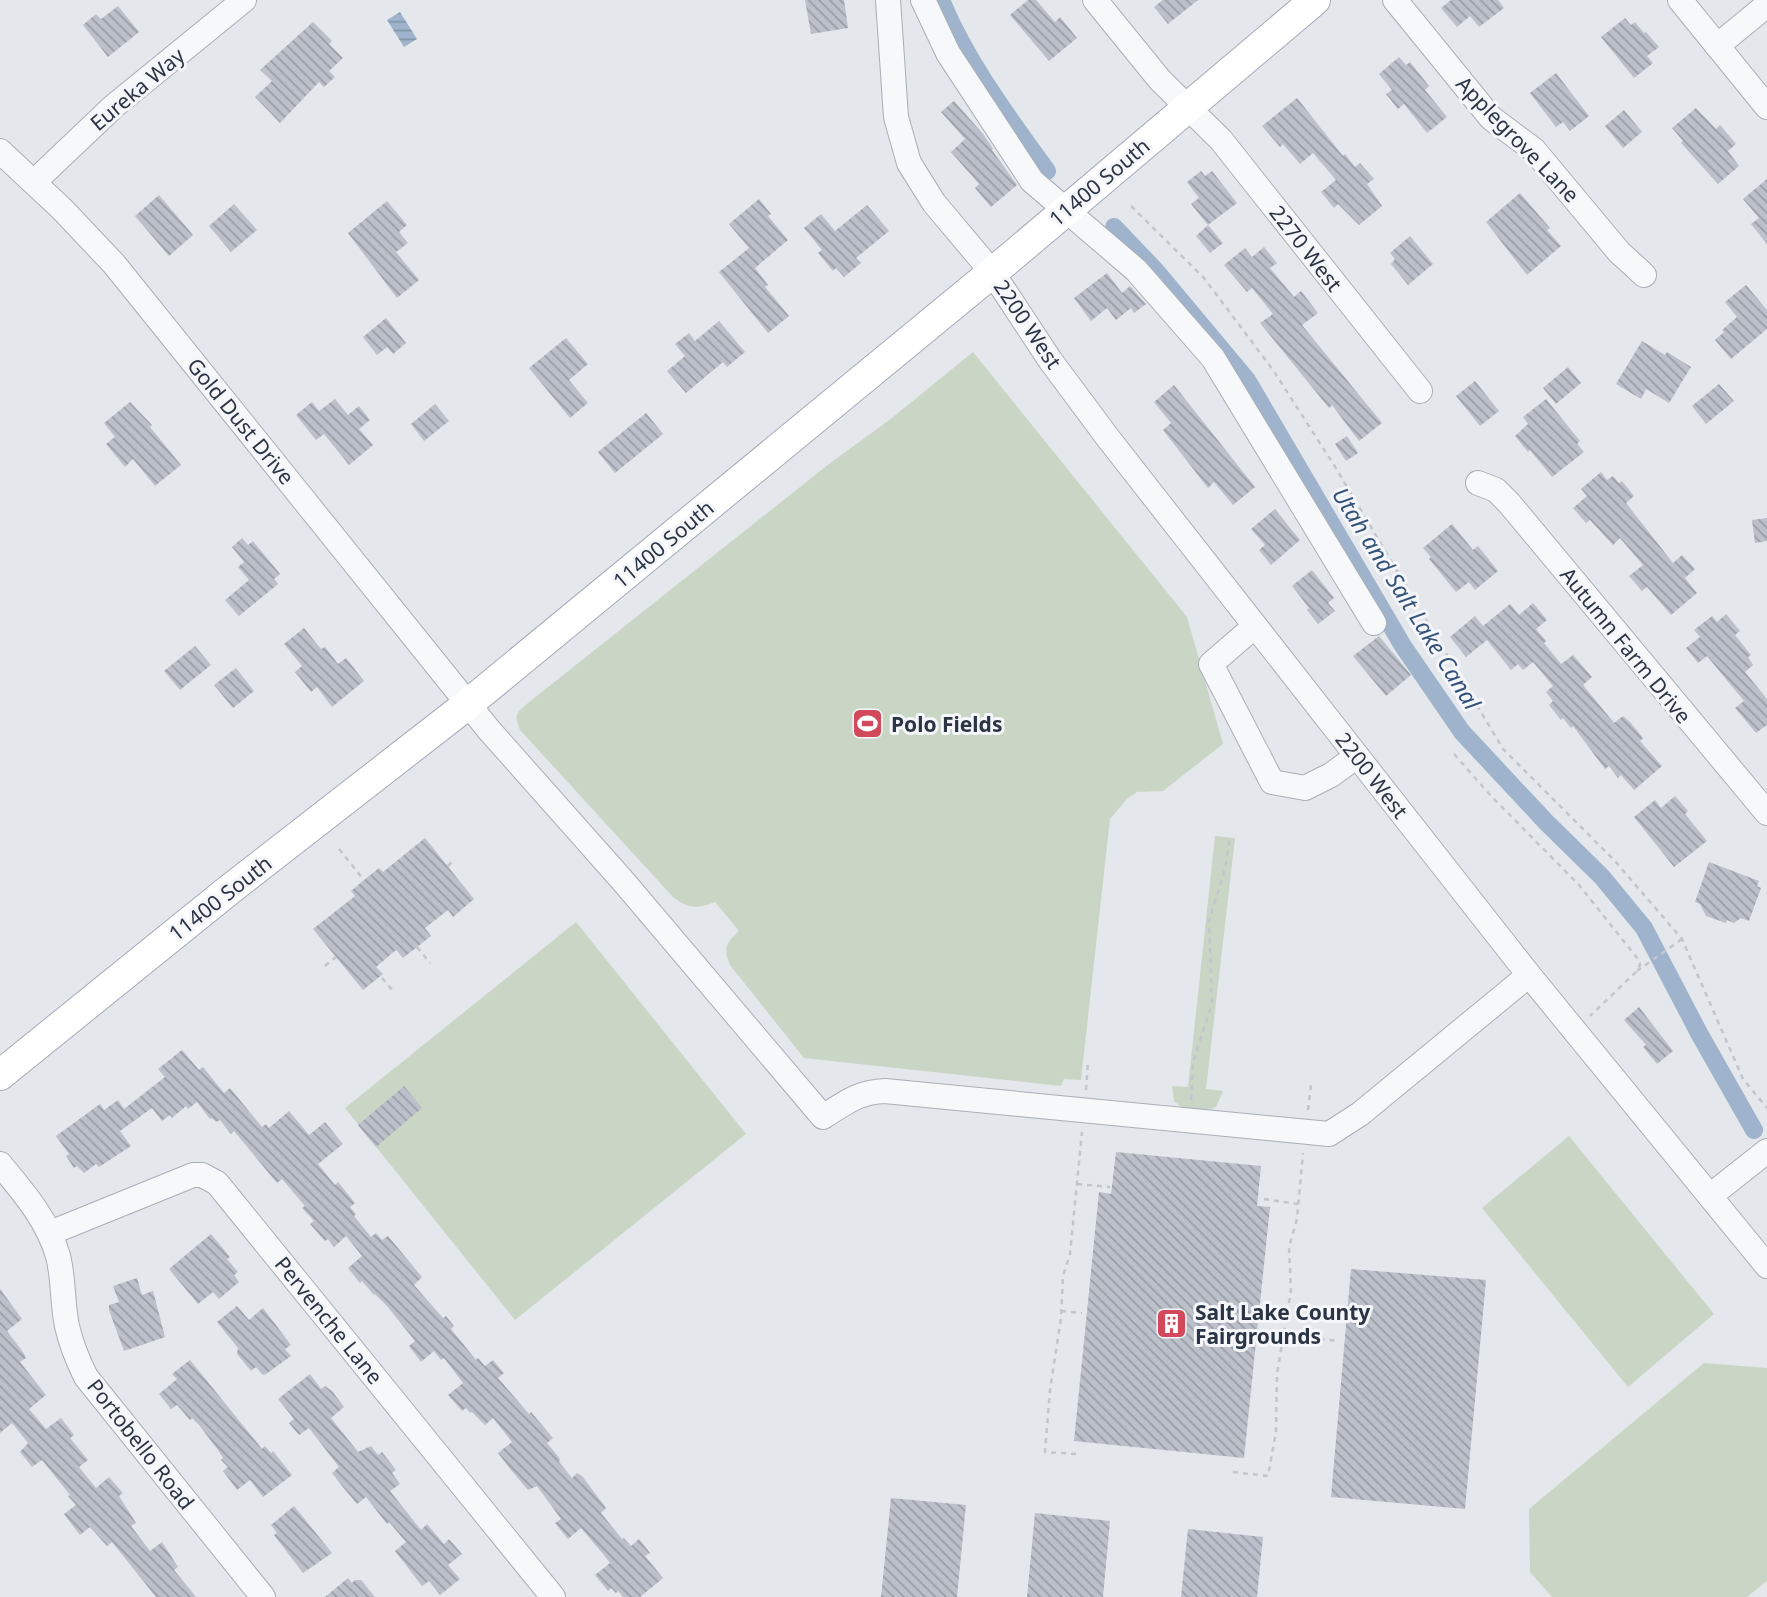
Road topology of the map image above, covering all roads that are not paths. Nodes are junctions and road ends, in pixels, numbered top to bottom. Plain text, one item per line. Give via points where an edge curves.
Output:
1 (244, 0) edge
2 (888, 0) edge
3 (922, 0) edge
4 (1095, 0) edge
5 (1315, 0) edge
6 (1395, 0) edge
7 (1680, 0) edge
8 (1767, 5) edge
9 (1717, 46) junction
10 (1189, 106) junction
11 (1767, 107) edge
12 (0, 151) edge
13 (34, 182) junction
14 (1066, 210) junction
15 (992, 272) junction
16 (1644, 275) dead end
17 (1420, 391) dead end
18 (1478, 483) dead end
19 (1374, 624) dead end
20 (1255, 626) junction
21 (468, 704) junction
22 (1357, 756) junction
23 (1767, 813) edge
24 (1529, 975) junction
25 (0, 1075) edge
26 (1767, 1151) edge
27 (0, 1164) edge
28 (1710, 1196) junction
29 (50, 1233) junction
30 (1767, 1266) edge
31 (263, 1597) edge
32 (553, 1597) edge

1 - 13 street, Eureka Way via 114,106
2 - 15 street, 2200 West via 896,117 909,163 934,203
3 - 14 street via 948,53 1032,181
4 - 10 street, 2270 West via 1160,80
5 - 10 main road, 11400 South
6 - 16 street, Applegrove Lane via 1491,118 1534,150 1619,252
7 - 9 street
8 - 9 street
9 - 11 street
10 - 14 main road, 11400 South
10 - 17 street, 2270 West via 1222,140
12 - 13 street, Gold Dust Drive
13 - 21 street, Gold Dust Drive via 114,264
14 - 15 main road, 11400 South
14 - 19 street via 1136,270 1213,358
15 - 20 street, 2200 West via 1108,438
15 - 21 main road, 11400 South
18 - 23 street, Autumn Farm Drive via 1510,503
20 - 22 street, 2200 West
20 - 22 street via 1211,664 1272,782 1305,788
21 - 24 street, Gold Dust Drive via 823,1117 850,1099 886,1091 1329,1134 1360,1114
21 - 25 main road, 11400 South
22 - 24 street, 2200 West
24 - 28 street, 2200 West
26 - 28 street
27 - 29 street, Portobello Road via 38,1210
28 - 30 street, 2200 West
29 - 31 street, Portobello Road via 63,1279 66,1325 86,1377
29 - 32 street, Pervenche Lane via 193,1175 217,1184

